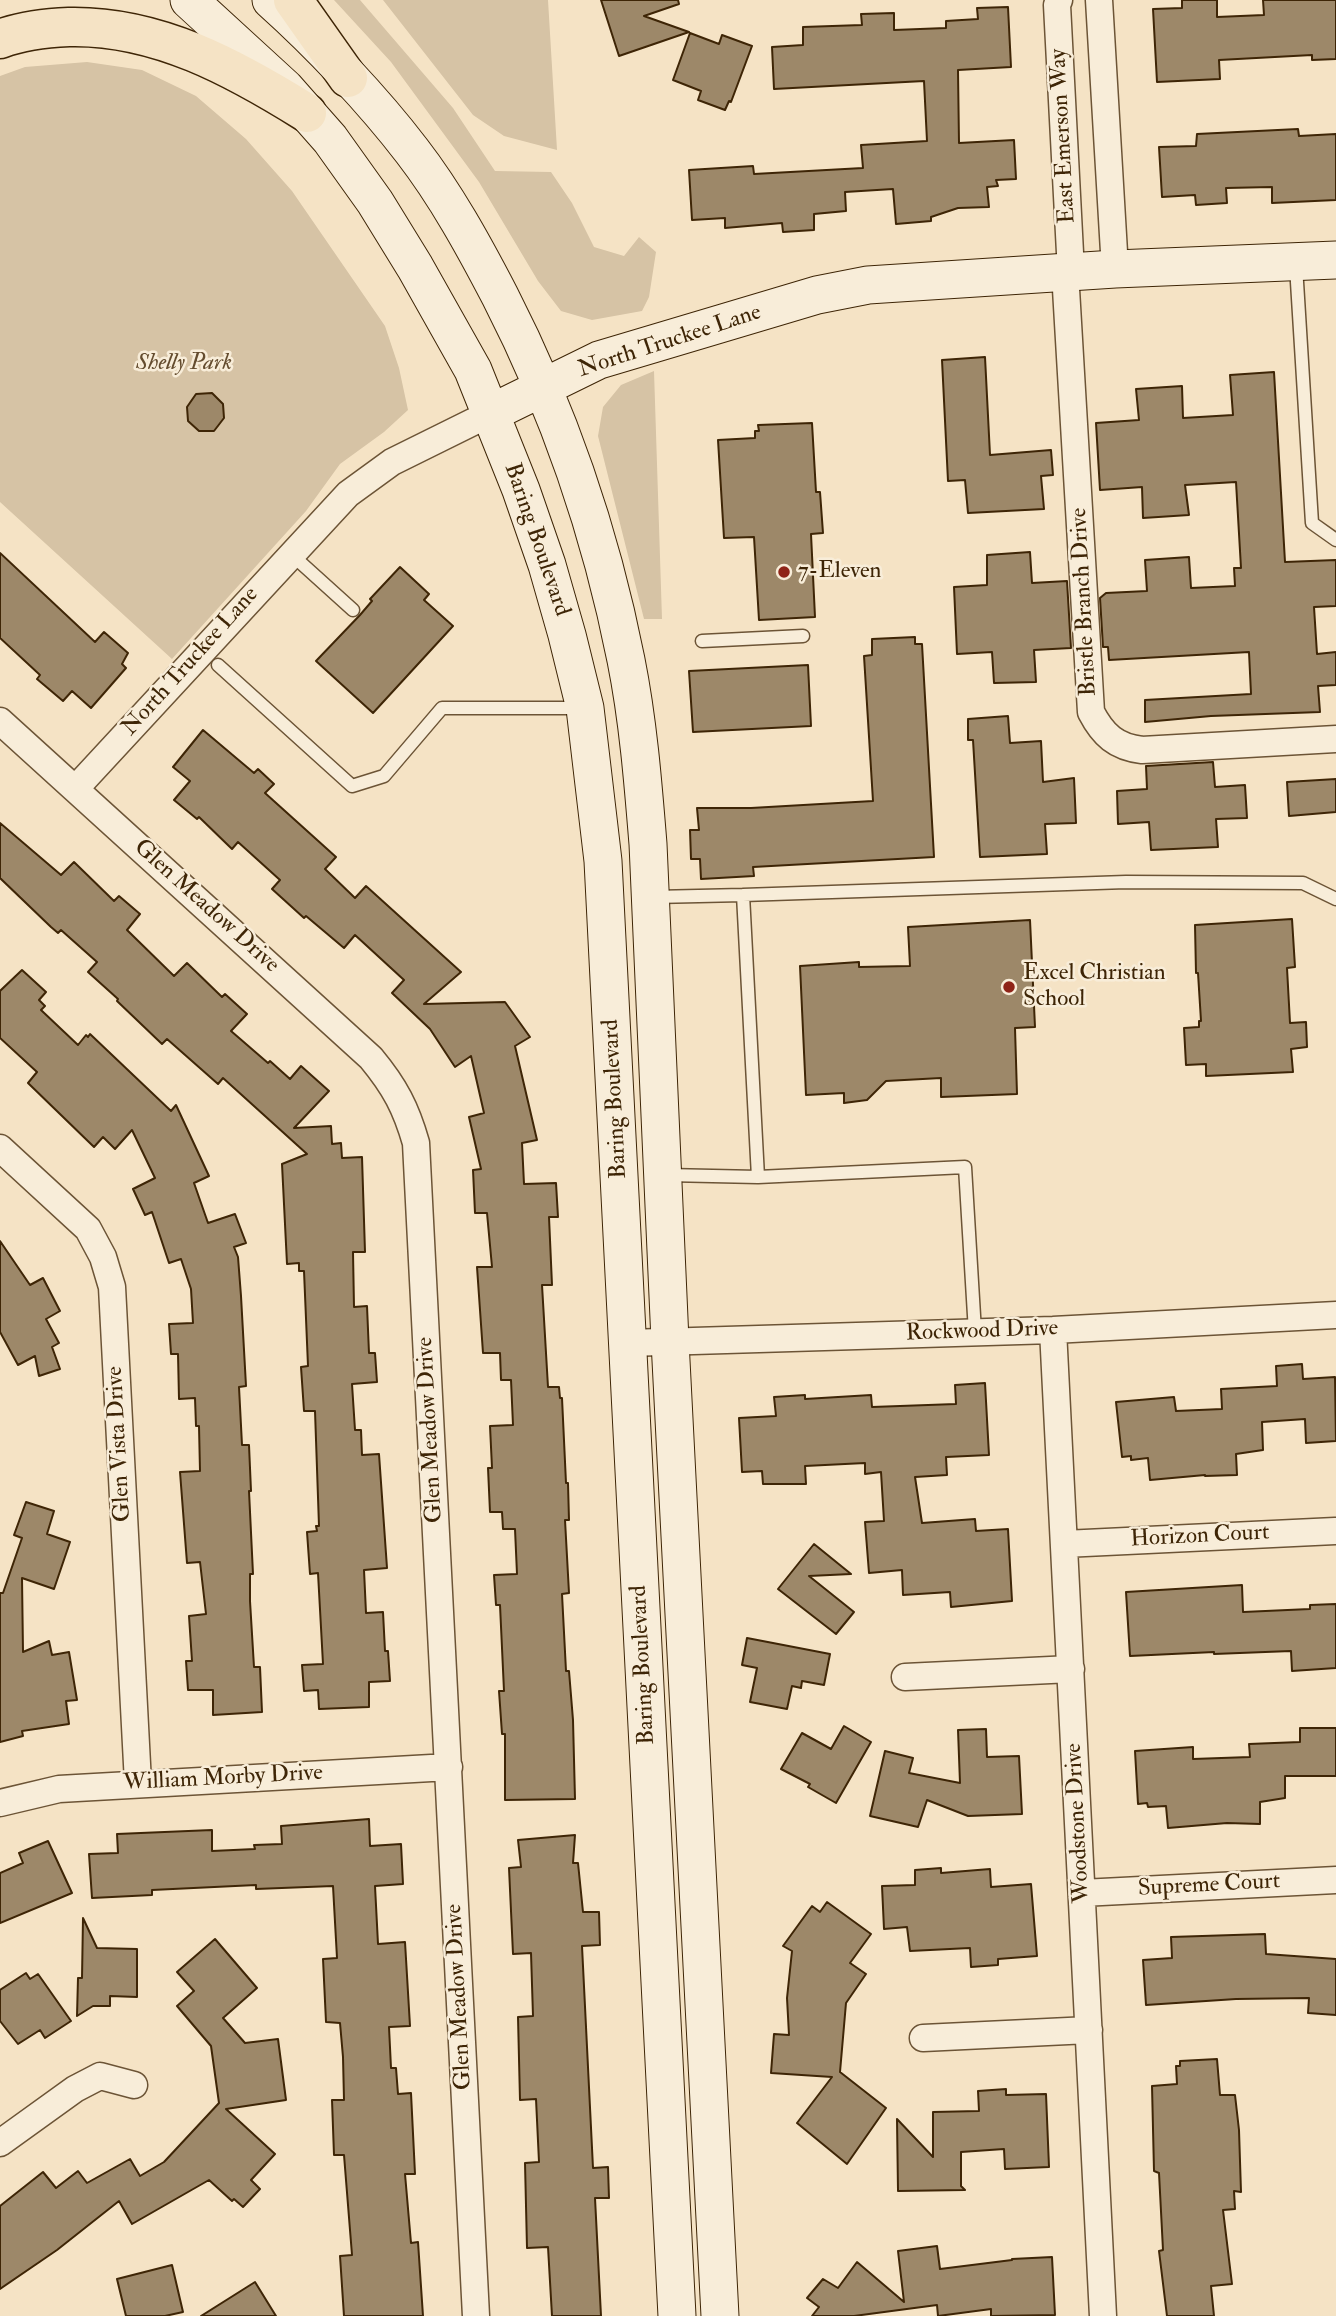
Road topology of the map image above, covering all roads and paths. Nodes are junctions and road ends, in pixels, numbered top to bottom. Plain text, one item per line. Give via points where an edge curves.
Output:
1 (189, 0) edge
2 (271, 0) edge
3 (293, 0) edge
4 (1059, 0) edge
5 (1099, 0) edge
6 (0, 39) edge
7 (348, 78) junction
8 (307, 113) junction
9 (1336, 260) edge
10 (1296, 262) junction
11 (1115, 269) junction
12 (1068, 272) junction
13 (544, 388) junction
14 (491, 413) junction
15 (1336, 540) edge
16 (290, 554) junction
17 (353, 610) dead end
18 (803, 636) dead end
19 (702, 641) dead end
20 (218, 665) dead end
21 (585, 708) junction
22 (0, 721) edge
23 (1336, 739) edge
24 (76, 788) junction
25 (743, 895) junction
26 (650, 897) junction
27 (1336, 899) edge
28 (0, 1148) edge
29 (663, 1174) junction
30 (758, 1177) junction
31 (1336, 1315) edge
32 (1054, 1330) junction
33 (975, 1332) junction
34 (670, 1341) junction
35 (628, 1343) junction
36 (1335, 1531) edge
37 (1064, 1544) junction
38 (1071, 1669) junction
39 (905, 1677) dead end
40 (449, 1767) junction
41 (138, 1783) junction
42 (0, 1804) edge
43 (1336, 1880) edge
44 (1082, 1893) junction
45 (1089, 2030) junction
46 (923, 2038) dead end
47 (134, 2085) dead end
48 (0, 2143) edge
49 (476, 2316) edge
50 (677, 2316) edge
51 (720, 2316) edge
52 (1104, 2316) edge

1 - 8 main road, Baring Boulevard
2 - 7 main road, Baring Boulevard
3 - 7 main road
4 - 12 street, East Emerson Way
5 - 11 street, East Emerson Way
6 - 8 main road via 46,28 94,27 135,33 208,58
7 - 13 main road, Baring Boulevard via 412,151 450,207
8 - 14 main road, Baring Boulevard via 331,139 415,267 473,370
9 - 10 main road, North Truckee Lane
10 - 11 main road, North Truckee Lane
10 - 15 lane via 1312,523
11 - 12 main road, North Truckee Lane
12 - 13 main road, North Truckee Lane via 868,285 817,295 599,360
12 - 23 street, Bristle Branch Drive via 1091,712 1099,728 1113,741 1142,750
13 - 14 main road, North Truckee Lane
13 - 26 main road, Baring Boulevard via 587,514 621,636 643,784
14 - 16 street, North Truckee Lane via 369,478 342,499
14 - 21 main road, Baring Boulevard via 547,565
16 - 17 lane
16 - 24 street, North Truckee Lane
18 - 19 lane
20 - 21 lane via 352,786 384,776 442,708
21 - 35 main road, Baring Boulevard via 603,861
22 - 24 street, Glen Meadow Drive
24 - 40 street, Glen Meadow Drive via 371,1058 392,1083 407,1112 416,1143
25 - 26 lane
25 - 27 lane via 1126,882 1303,883
25 - 30 lane
26 - 29 main road, Baring Boulevard
28 - 41 street, Glen Vista Drive via 89,1229 103,1256 111,1287
29 - 30 lane
29 - 34 main road, Baring Boulevard
30 - 33 lane via 965,1167
31 - 32 street, Rockwood Drive
32 - 33 street, Rockwood Drive
32 - 37 street, Woodstone Drive
33 - 34 street, Rockwood Drive
34 - 35 street, Rockwood Drive
34 - 51 main road, Baring Boulevard
35 - 50 main road, Baring Boulevard
36 - 37 street, Horizon Court
37 - 38 street, Woodstone Drive
38 - 39 street
38 - 44 street, Woodstone Drive
40 - 41 street, William Morby Drive
40 - 49 street, Glen Meadow Drive
41 - 42 street, William Morby Drive via 59,1788
43 - 44 street, Supreme Court
44 - 45 street, Woodstone Drive
45 - 46 street
45 - 52 street, Woodstone Drive
47 - 48 street via 100,2076

